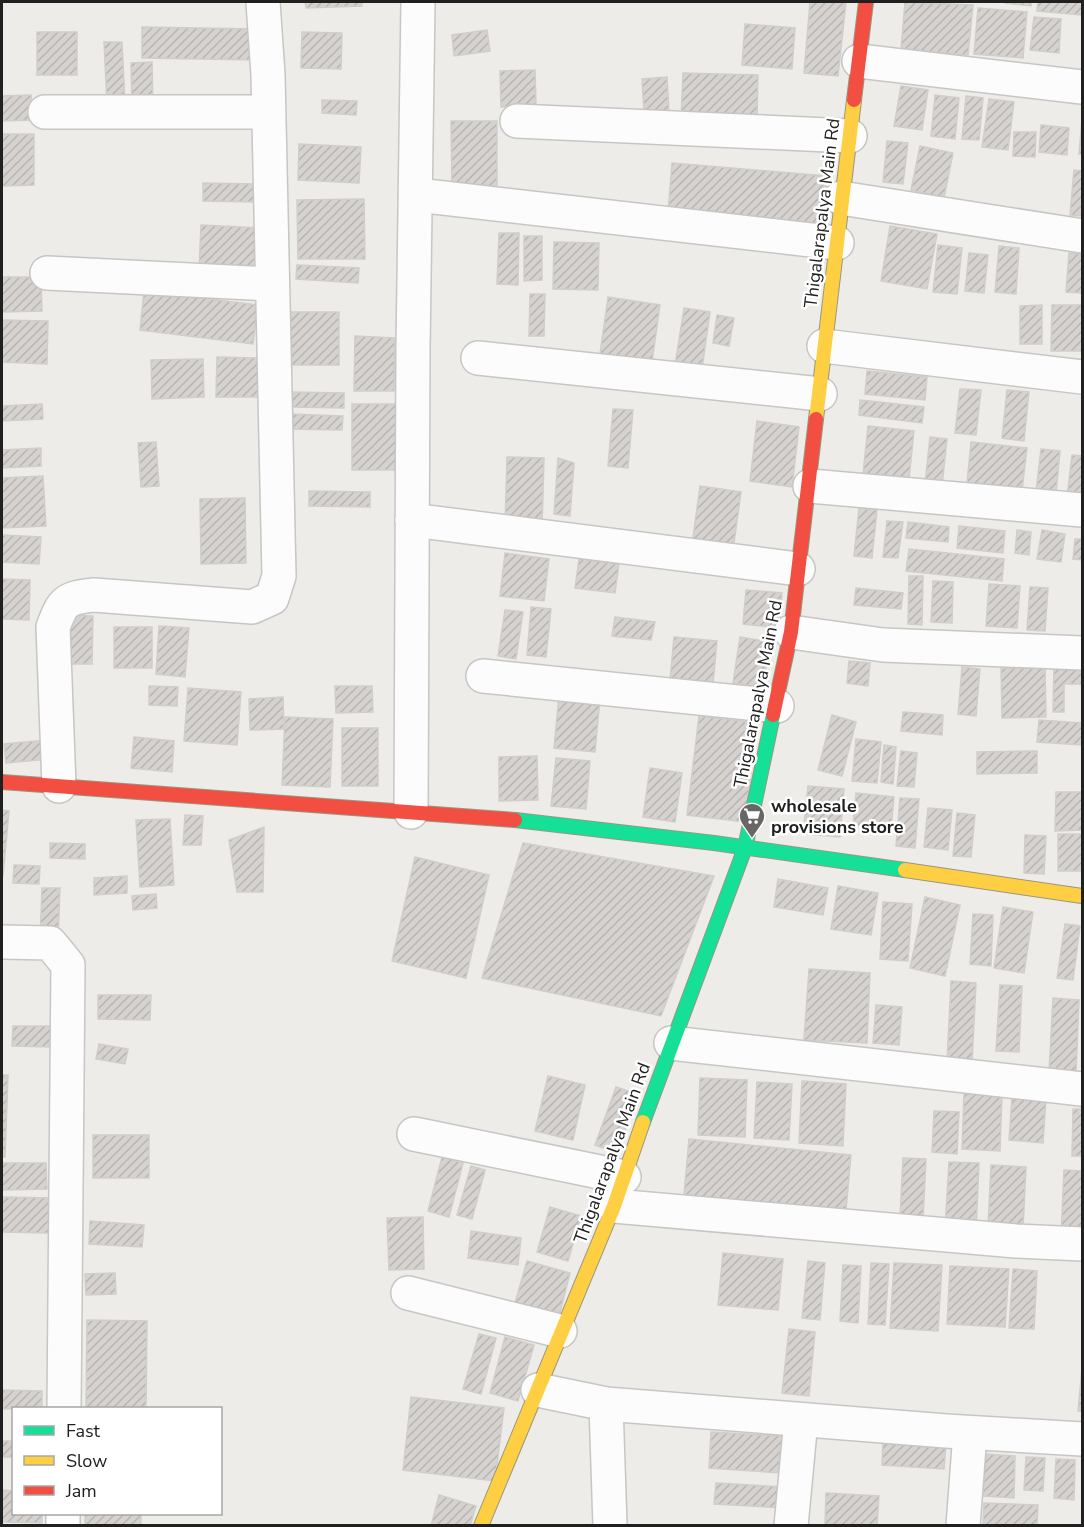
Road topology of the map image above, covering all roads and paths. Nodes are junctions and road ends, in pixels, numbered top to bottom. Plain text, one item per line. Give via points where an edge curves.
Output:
1 (263, 2) edge
2 (418, 2) edge
3 (866, 2) edge
4 (859, 61) junction
5 (1083, 87) edge
6 (45, 112) dead end
7 (268, 112) junction
8 (517, 121) dead end
9 (850, 136) junction
10 (417, 195) junction
11 (841, 198) junction
12 (1083, 236) edge
13 (837, 243) junction
14 (47, 273) dead end
15 (272, 284) junction
16 (824, 346) junction
17 (478, 357) dead end
18 (1083, 377) edge
19 (820, 394) junction
20 (810, 486) junction
21 (1083, 510) edge
22 (412, 520) junction
23 (798, 569) junction
24 (791, 632) junction
25 (1083, 653) edge
26 (483, 676) dead end
27 (777, 706) junction
28 (2, 782) edge
29 (59, 786) junction
30 (411, 812) junction
31 (745, 848) junction
32 (1083, 896) edge
33 (2, 942) edge
34 (671, 1043) junction
35 (1083, 1089) edge
36 (414, 1134) dead end
37 (619, 1192) junction
38 (1083, 1244) edge
39 (408, 1293) dead end
40 (560, 1330) junction
41 (538, 1390) junction
42 (606, 1404) junction
43 (64, 1407) edge
44 (801, 1420) junction
45 (970, 1433) junction
46 (1083, 1439) edge
47 (481, 1526) edge
48 (610, 1526) edge
49 (791, 1526) edge
50 (963, 1526) edge

1 - 7 street
2 - 10 street
3 - 4 street, Thigalarapalya Main Rd
4 - 5 street
4 - 9 street, Thigalarapalya Main Rd
6 - 7 street
7 - 15 street
8 - 9 street
9 - 11 street, Thigalarapalya Main Rd
10 - 13 street
10 - 22 street
11 - 12 street
11 - 13 street, Thigalarapalya Main Rd
13 - 16 street, Thigalarapalya Main Rd
14 - 15 street
15 - 29 street via 279,545 279,576 272,598 252,607 94,595 73,597 62,604 53,627
16 - 18 street
16 - 19 street, Thigalarapalya Main Rd
17 - 19 street
19 - 20 street, Thigalarapalya Main Rd
20 - 21 street
20 - 23 street, Thigalarapalya Main Rd
22 - 23 street
22 - 30 street
23 - 24 street, Thigalarapalya Main Rd
24 - 25 street via 883,645
24 - 27 street, Thigalarapalya Main Rd
26 - 27 street
27 - 31 street, Thigalarapalya Main Rd
28 - 29 street
29 - 30 street
30 - 31 street via 523,821
31 - 32 street
31 - 34 street, Thigalarapalya Main Rd
33 - 43 street via 50,943 68,965
34 - 35 street
34 - 37 street, Thigalarapalya Main Rd
36 - 37 street
37 - 38 street via 1016,1241
37 - 40 street, Thigalarapalya Main Rd
39 - 40 street
40 - 41 street, Thigalarapalya Main Rd
41 - 42 street
41 - 47 street, Thigalarapalya Main Rd
42 - 44 street
42 - 48 street
44 - 45 street
44 - 49 street
45 - 46 street
45 - 50 street

